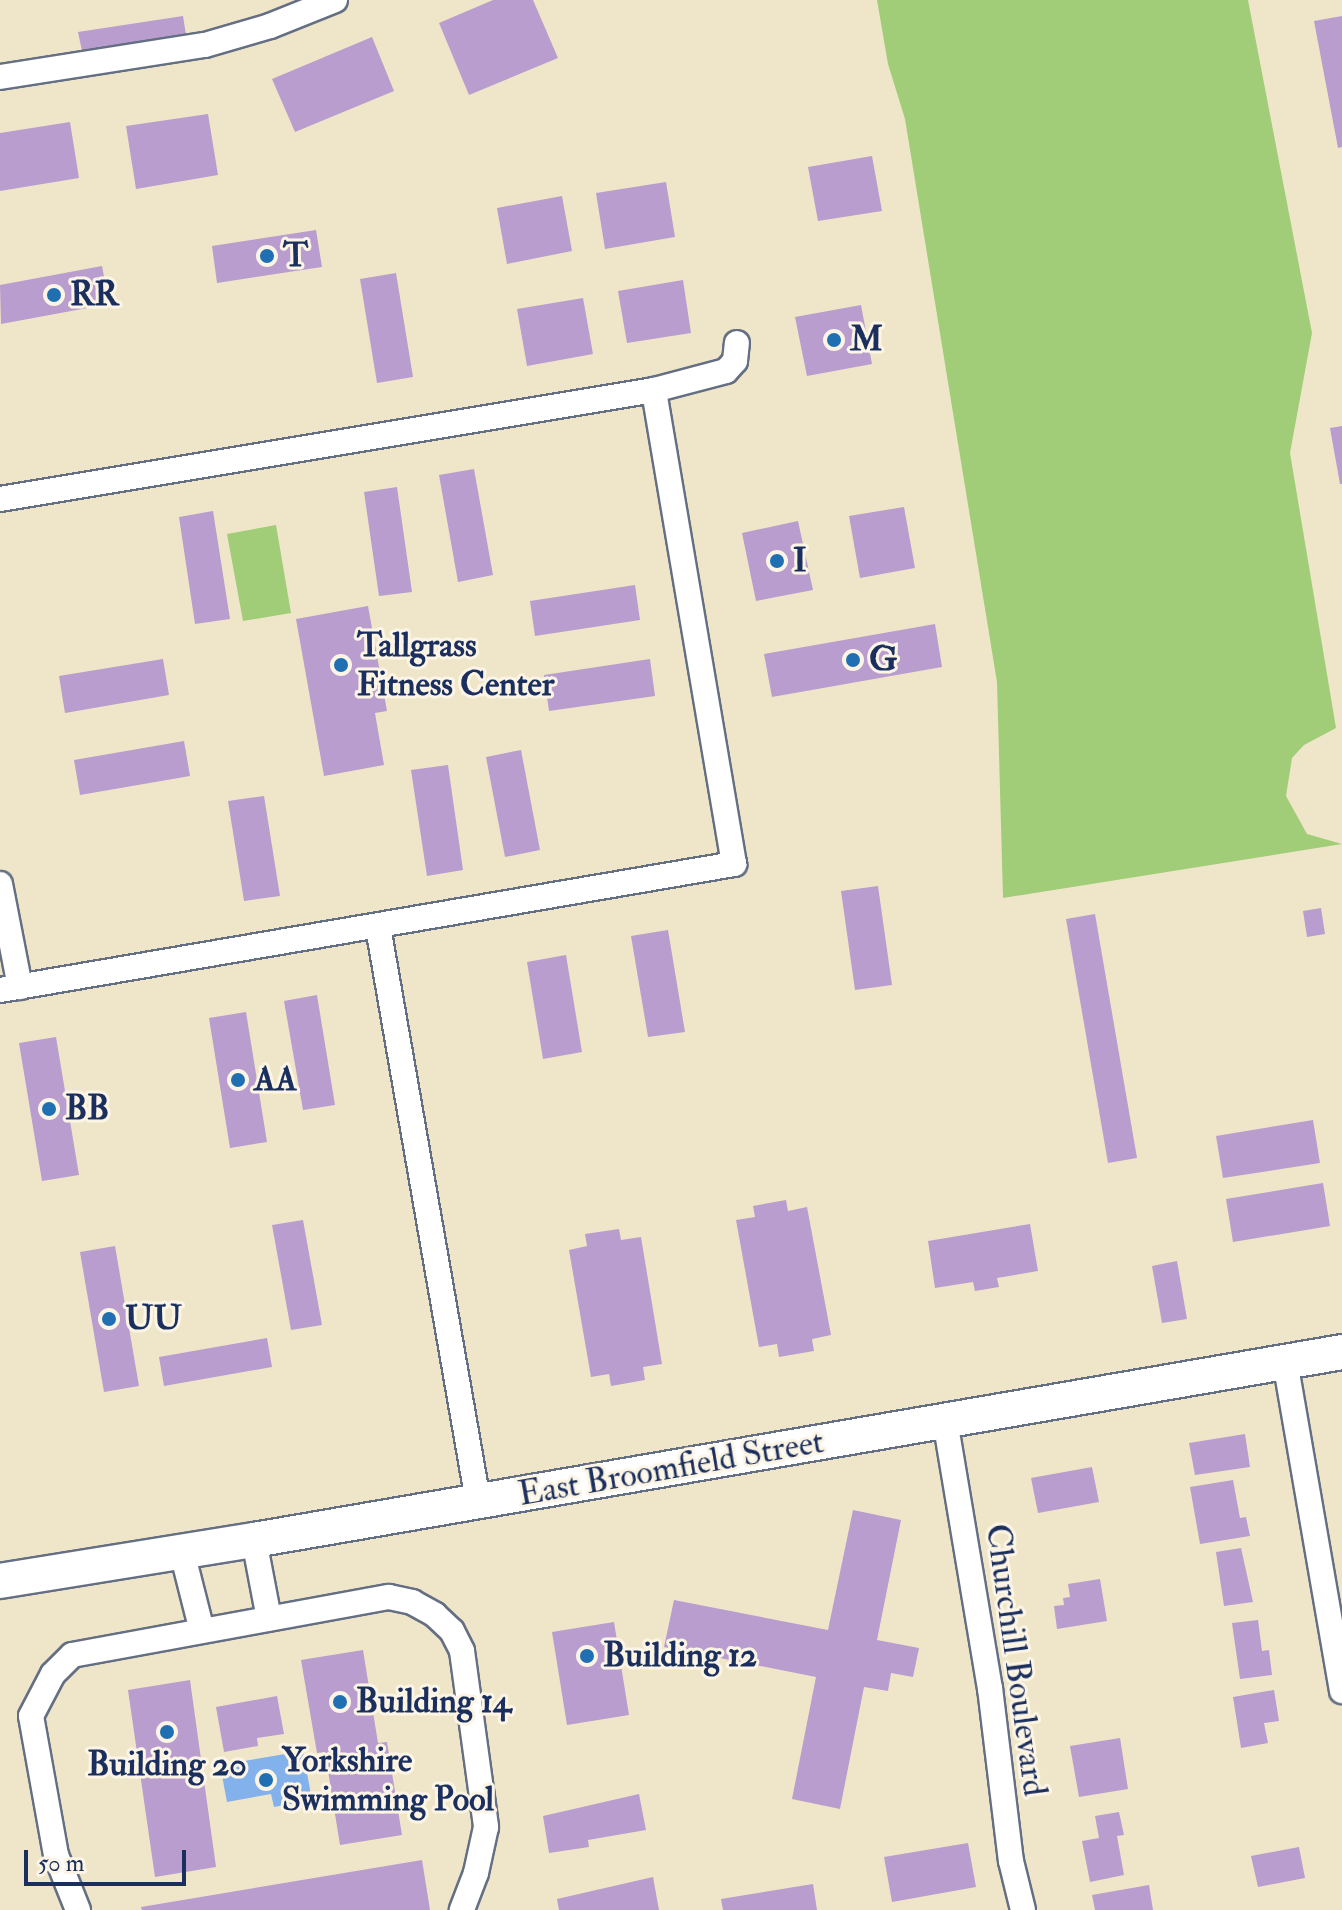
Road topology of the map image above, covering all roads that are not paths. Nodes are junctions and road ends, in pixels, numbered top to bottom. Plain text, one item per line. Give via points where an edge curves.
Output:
1 (335, 0) edge
2 (0, 77) edge
3 (737, 343) dead end
4 (654, 390) junction
5 (0, 499) edge
6 (0, 884) edge
7 (378, 927) junction
8 (10, 989) edge
9 (1342, 1352) edge
10 (1285, 1361) junction
11 (945, 1420) junction
12 (478, 1501) junction
13 (254, 1540) junction
14 (182, 1552) junction
15 (0, 1581) edge
16 (269, 1619) junction
17 (202, 1631) junction
18 (1342, 1691) edge
19 (78, 1910) edge
20 (462, 1910) edge
21 (1023, 1910) edge

1 - 2 street via 205,45
3 - 4 street via 735,361 726,371
4 - 5 street
4 - 7 street via 734,864
6 - 8 street
7 - 8 street
7 - 12 street
9 - 10 main road, East Broomfield Street
10 - 11 main road, East Broomfield Street
10 - 18 street
11 - 12 main road, East Broomfield Street
11 - 21 street, Churchill Boulevard via 990,1688 1011,1861
12 - 13 main road, East Broomfield Street
13 - 14 main road, East Broomfield Street
13 - 16 street
14 - 15 main road, East Broomfield Street
14 - 17 street
16 - 17 street
16 - 20 street via 389,1597 412,1602 452,1631 462,1651 486,1827
17 - 19 street via 72,1655 40,1694 31,1716 56,1855

